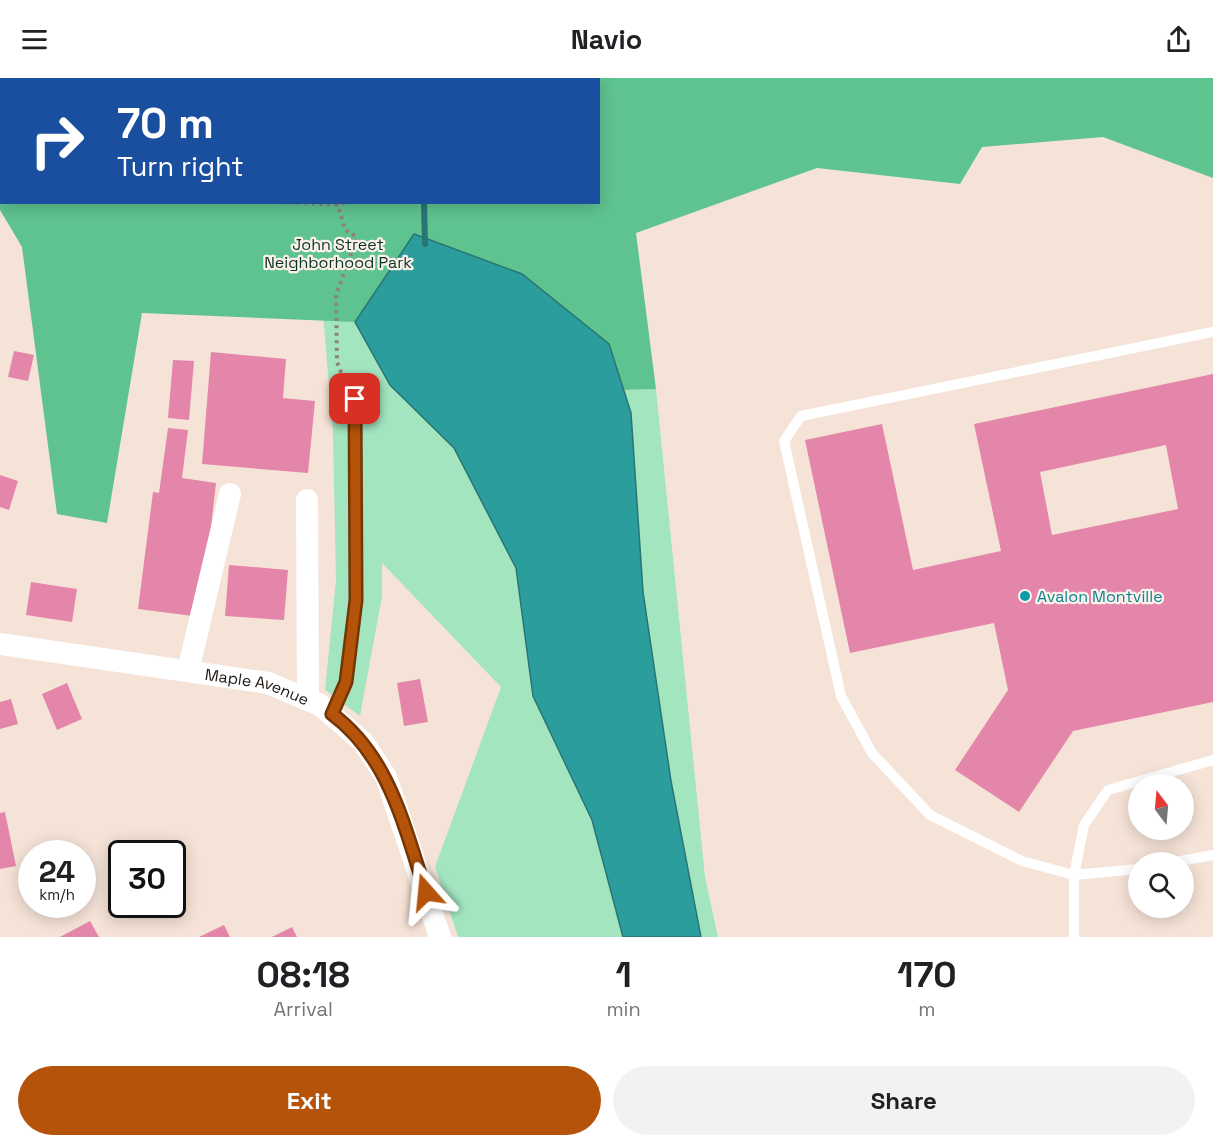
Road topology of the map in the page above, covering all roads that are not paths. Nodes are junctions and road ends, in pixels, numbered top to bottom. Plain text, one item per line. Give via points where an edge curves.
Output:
1 (1213, 332) edge
2 (355, 399) road end
3 (230, 494) dead end
4 (307, 500) dead end
5 (0, 644) edge
6 (188, 671) junction
7 (308, 699) junction
8 (332, 714) junction
9 (1213, 760) edge
10 (1213, 855) edge
11 (1194, 858) edge
12 (1128, 870) edge
13 (1074, 875) junction
14 (440, 937) edge
15 (1074, 937) edge

1 - 13 lane via 801,416 784,441 841,696 872,753 930,814 1022,861
2 - 8 lane via 356,600 346,682
3 - 6 street
4 - 7 street
5 - 6 street, Maple Avenue
6 - 7 street, Maple Avenue via 268,683
7 - 8 street, Maple Avenue
8 - 14 street, Maple Avenue via 363,742 386,777
9 - 13 lane via 1108,790 1084,825
10 - 11 lane
12 - 13 lane
13 - 15 lane

